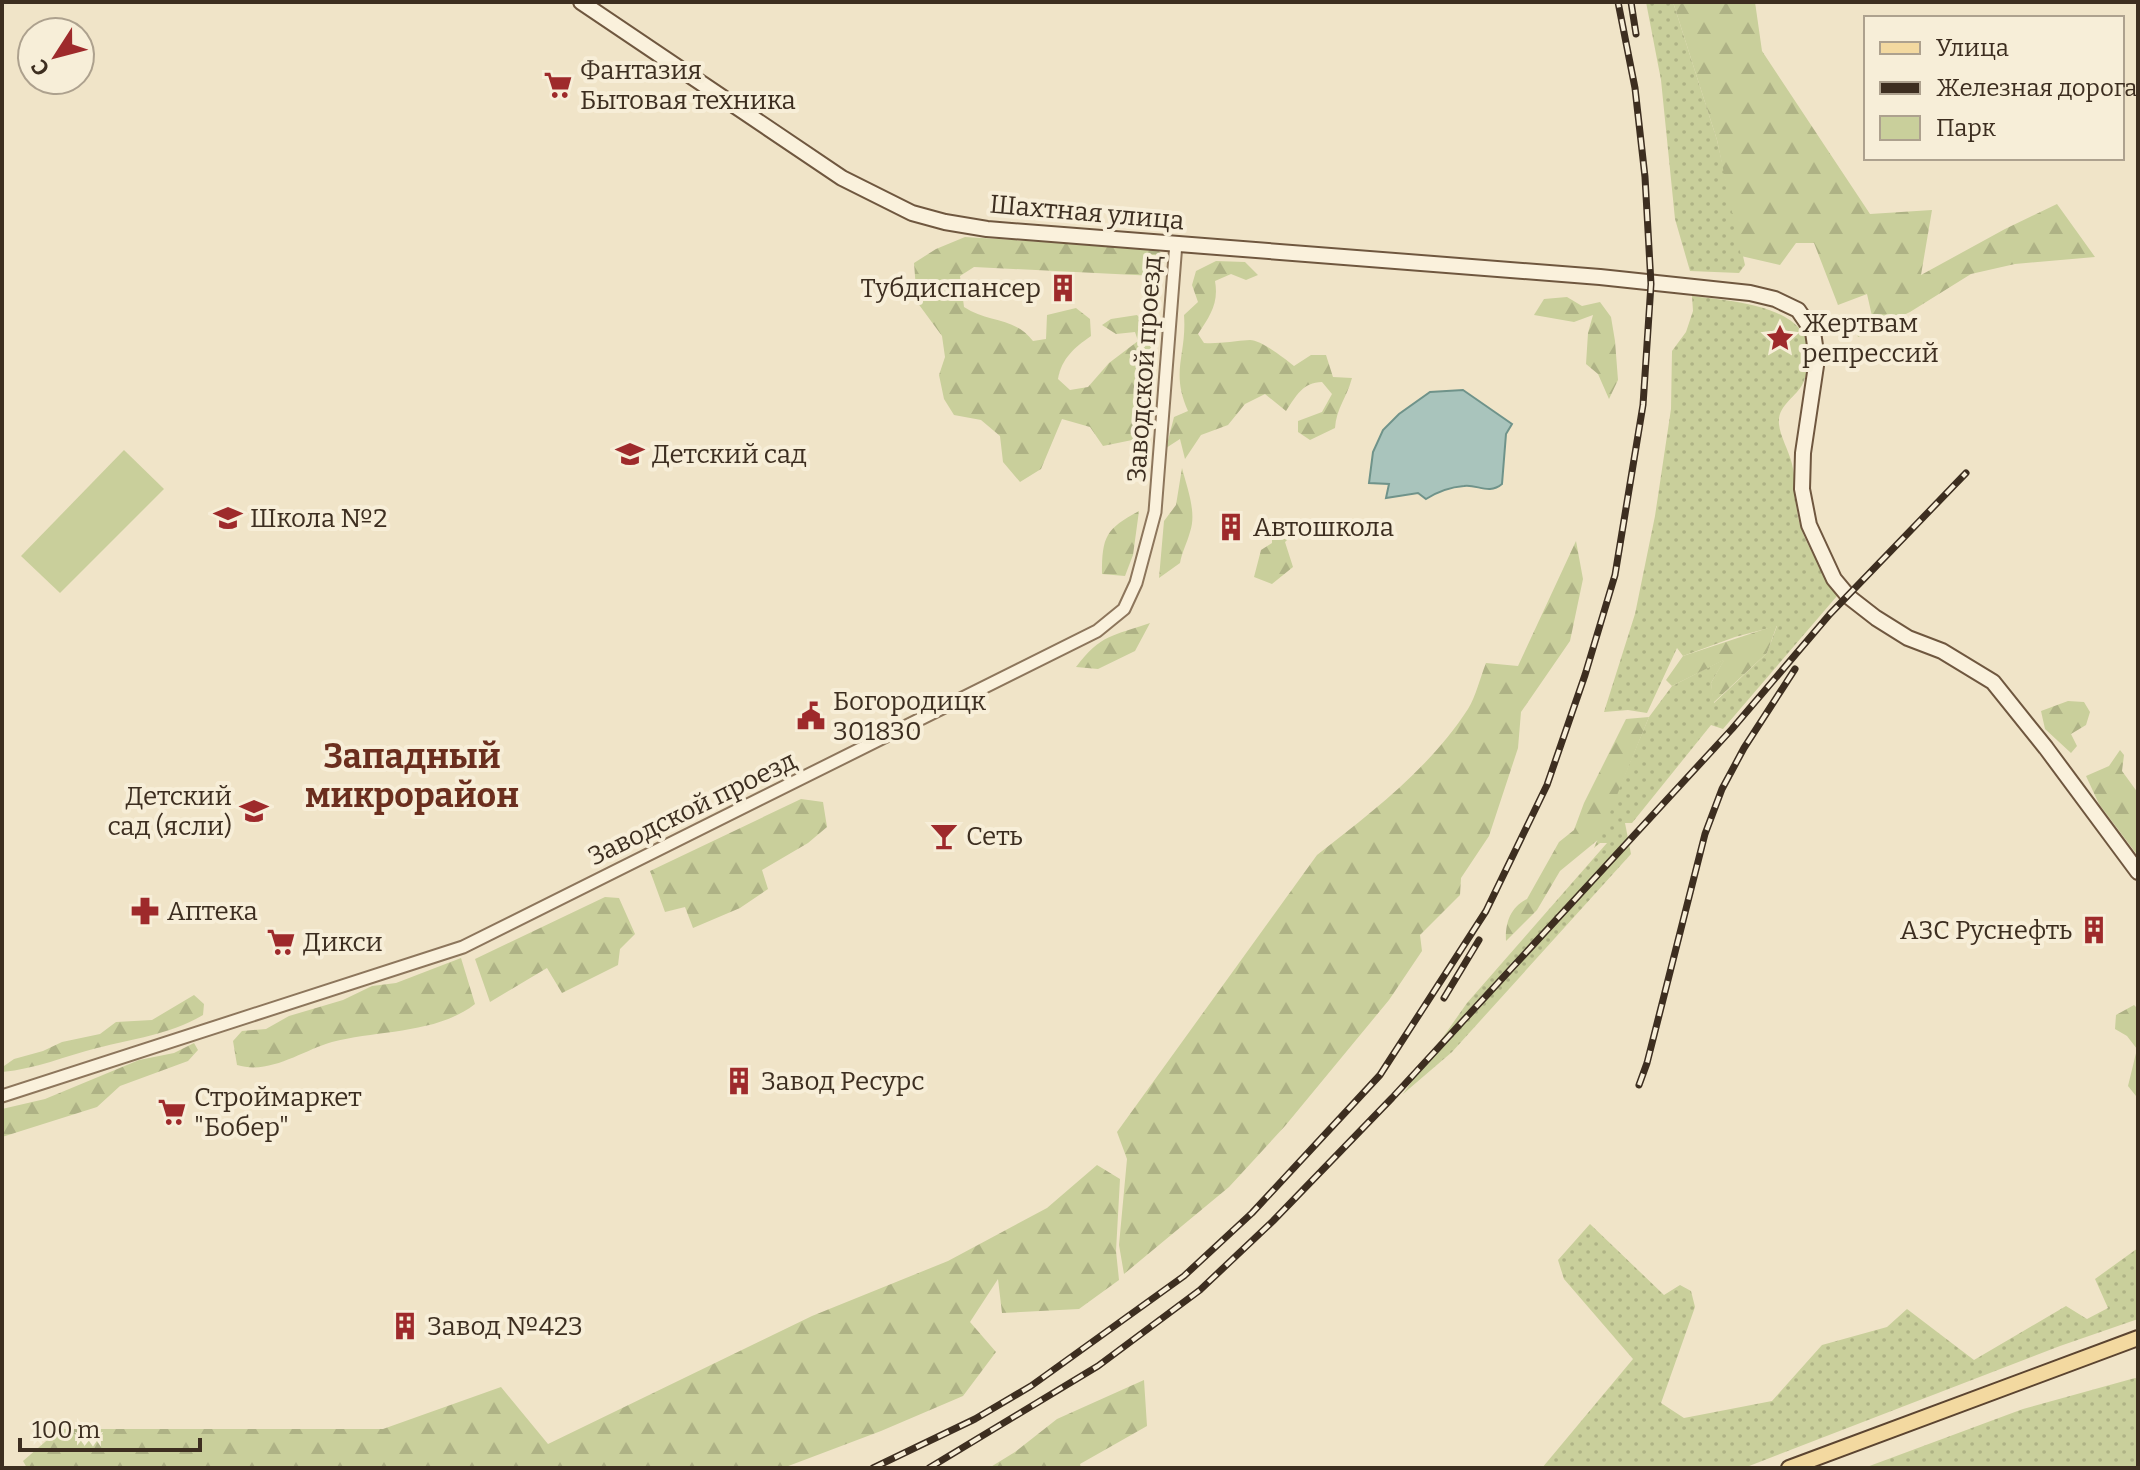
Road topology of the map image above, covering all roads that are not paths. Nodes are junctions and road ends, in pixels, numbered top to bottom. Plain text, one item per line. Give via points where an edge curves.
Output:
1 (581, 2) edge
2 (1176, 243) junction
3 (2138, 872) edge
4 (2, 1096) edge
5 (2138, 1338) edge
6 (1789, 1468) edge

1 - 2 main road, Шахтная улица via 842,178 912,213 987,229
2 - 3 main road, Шахтная улица via 1750,293 1798,310 1813,332 1817,359 1802,489 1809,525 1826,566 1849,597 1876,618 1993,682
2 - 4 street, Заводской проезд via 1155,512 1124,609 1097,631 463,947
5 - 6 main road

